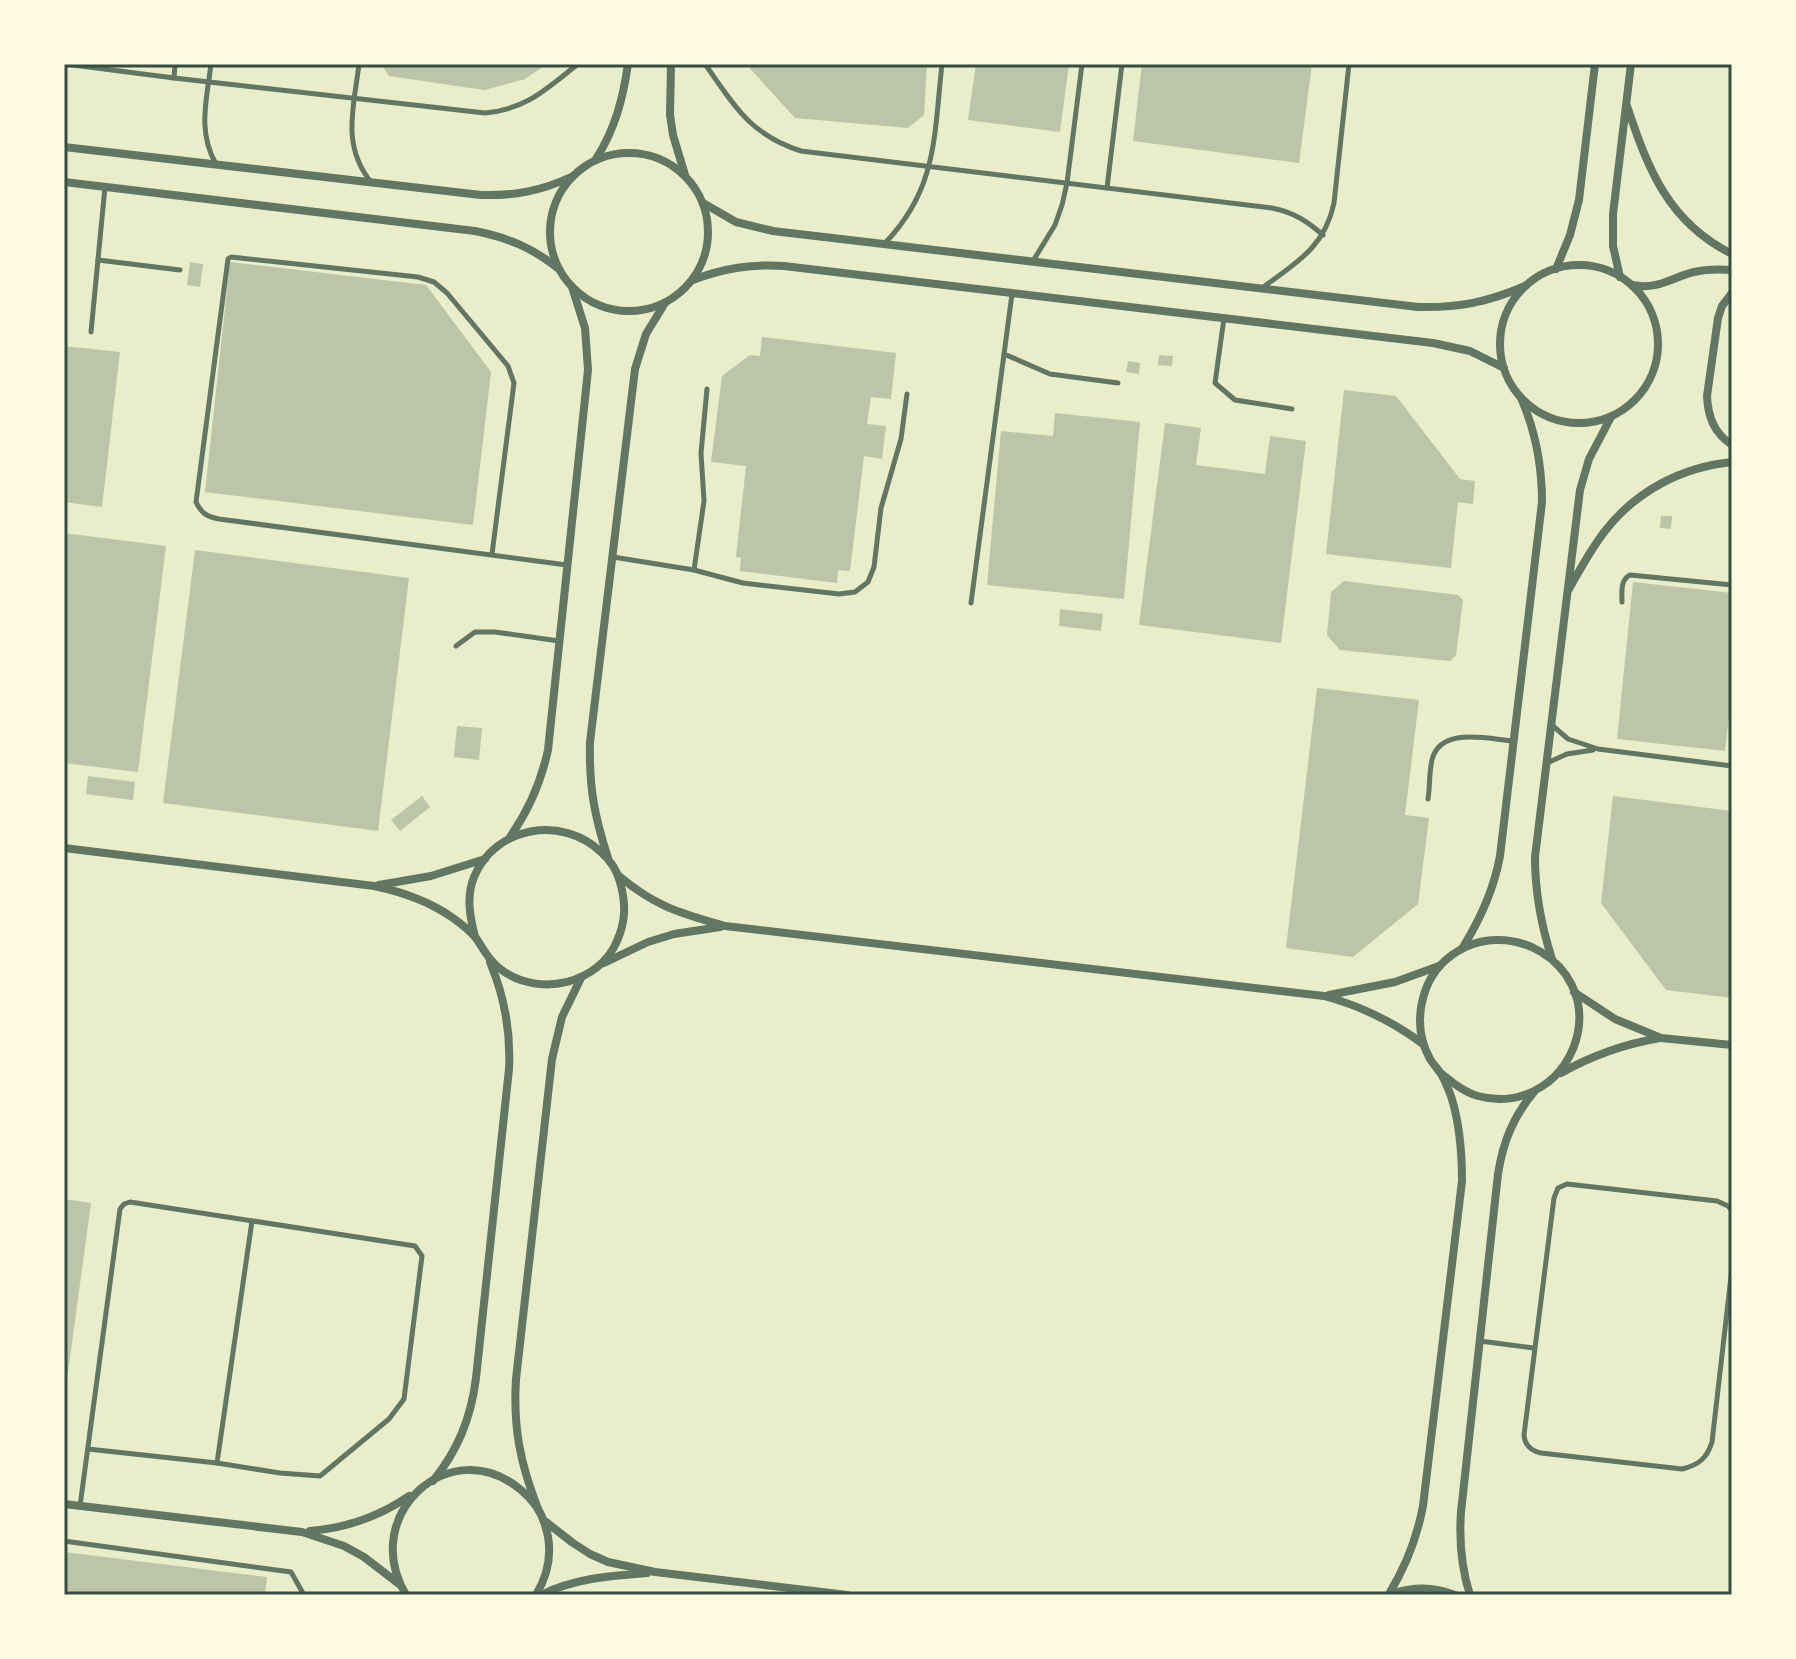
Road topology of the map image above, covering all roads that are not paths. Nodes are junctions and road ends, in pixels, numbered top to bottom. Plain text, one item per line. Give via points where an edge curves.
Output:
1 (65, 64) edge
2 (175, 64) edge
3 (211, 64) edge
4 (359, 64) edge
5 (578, 64) edge
6 (628, 64) edge
7 (671, 64) edge
8 (705, 64) edge
9 (942, 64) edge
10 (1082, 64) edge
11 (1122, 64) edge
12 (1349, 64) edge
13 (1595, 64) edge
14 (1631, 64) edge
15 (174, 78) junction
16 (209, 82) junction
17 (355, 99) junction
18 (1626, 102) junction
19 (64, 147) edge
20 (596, 159) junction
21 (217, 164) junction
22 (930, 167) junction
23 (686, 176) junction
24 (571, 177) junction
25 (64, 182) edge
26 (372, 183) junction
27 (1067, 183) junction
28 (105, 187) junction
29 (1107, 188) junction
30 (703, 203) junction
31 (1323, 235) junction
32 (885, 243) junction
33 (1732, 254) edge
34 (98, 260) junction
35 (1033, 261) junction
36 (559, 269) junction
37 (1556, 269) junction
38 (180, 270) dead end
39 (1732, 270) edge
40 (1620, 277) junction
41 (693, 280) junction
42 (1630, 284) junction
43 (1525, 286) junction
44 (572, 287) junction
45 (1262, 288) junction
46 (1732, 293) edge
47 (1012, 294) junction
48 (665, 303) junction
49 (1224, 318) junction
50 (91, 332) dead end
51 (1004, 354) junction
52 (1504, 368) junction
53 (1118, 383) dead end
54 (707, 389) dead end
55 (907, 394) dead end
56 (1521, 398) junction
57 (1292, 409) dead end
58 (1611, 417) junction
59 (1732, 445) edge
60 (1732, 462) edge
61 (492, 554) junction
62 (612, 557) junction
63 (568, 565) junction
64 (694, 570) junction
65 (1732, 585) edge
66 (1567, 593) junction
67 (1622, 602) dead end
68 (971, 603) dead end
69 (560, 641) junction
70 (456, 646) dead end
71 (1551, 725) junction
72 (1513, 741) junction
73 (1598, 749) junction
74 (1547, 763) junction
75 (1732, 766) edge
76 (1428, 799) dead end
77 (508, 839) junction
78 (64, 848) edge
79 (608, 858) junction
80 (485, 859) junction
81 (619, 876) junction
82 (374, 886) junction
83 (725, 926) junction
84 (475, 937) junction
85 (1462, 948) junction
86 (488, 958) junction
87 (1552, 960) junction
88 (601, 965) junction
89 (1440, 966) junction
90 (581, 978) junction
91 (1574, 992) junction
92 (1324, 996) junction
93 (1661, 1038) junction
94 (1423, 1044) junction
95 (1732, 1045) edge
96 (1442, 1074) junction
97 (1558, 1075) junction
98 (1534, 1092) junction
99 (1732, 1211) edge
100 (252, 1221) junction
101 (1732, 1268) edge
102 (1480, 1341) junction
103 (1535, 1348) junction
104 (88, 1449) junction
105 (217, 1463) junction
106 (433, 1481) junction
107 (419, 1489) junction
108 (64, 1504) edge
109 (80, 1506) junction
110 (538, 1509) junction
111 (544, 1521) junction
112 (302, 1532) junction
113 (64, 1541) edge
114 (655, 1572) junction
115 (399, 1584) junction
116 (813, 1593) edge
117 (304, 1595) edge
118 (406, 1595) edge
119 (539, 1595) edge
120 (847, 1595) edge
121 (1389, 1595) edge
122 (1455, 1595) edge
123 (1470, 1595) edge

1 - 15 lane
2 - 15 lane
3 - 16 lane
4 - 17 lane
5 - 17 lane via 527,103 499,112
6 - 20 street via 619,114
7 - 23 street via 670,115
8 - 22 lane via 752,126 783,145
9 - 22 lane
10 - 27 lane
11 - 29 lane
12 - 31 lane via 1334,203
13 - 37 street via 1579,200
14 - 18 street
15 - 16 lane
16 - 17 lane
16 - 21 lane via 204,128
17 - 26 lane via 352,144
18 - 33 street via 1662,191 1688,222
18 - 40 street via 1612,230
19 - 21 street
20 - 23 street via 634,152 671,164
20 - 24 street
21 - 26 street
22 - 27 lane
22 - 32 lane via 916,203
23 - 30 street
24 - 26 street via 504,196
24 - 36 street via 559,193 549,231
25 - 28 street
27 - 29 lane
27 - 35 lane via 1055,225
28 - 34 lane
28 - 36 street via 498,235
29 - 31 lane via 1272,208 1300,217
30 - 32 street via 754,227
30 - 41 street via 708,243
31 - 45 lane
32 - 35 street
34 - 38 lane
34 - 50 lane
35 - 45 street
36 - 44 street
37 - 40 street via 1578,265
37 - 43 street
39 - 42 street via 1692,273 1652,287
40 - 42 street
41 - 47 street via 761,265
41 - 48 street
42 - 58 street via 1653,317 1657,356 1642,392
43 - 45 street via 1484,302 1440,307
43 - 52 street via 1505,316
44 - 48 street via 592,302 616,310 640,311
44 - 63 street via 585,328 588,370
46 - 59 street via 1718,318 1707,396 1711,422
47 - 49 street
47 - 51 lane
48 - 62 street via 646,334 635,369
49 - 52 street via 1433,343 1470,351
49 - 57 lane via 1215,383 1235,400
51 - 53 lane via 1050,374
51 - 68 lane
52 - 56 street
54 - 64 lane via 701,453 704,501
55 - 64 lane via 901,439 881,508 874,567 862,588 839,594 730,581
56 - 58 street via 1563,422
56 - 72 street via 1536,438 1542,502
58 - 66 street via 1582,482
60 - 66 street via 1681,474 1630,504 1603,533
61 - 61 lane via 219,519 200,511 196,502 228,259 418,277 447,293 508,366 514,383
61 - 63 lane
62 - 64 lane
62 - 79 street via 589,772
63 - 69 street
65 - 67 lane via 1630,575 1623,584
66 - 71 street
69 - 70 lane via 475,632
69 - 77 street via 544,769 530,806
71 - 73 lane via 1568,739
71 - 74 street
72 - 76 lane via 1457,736 1445,741 1432,757
72 - 85 street via 1496,876
73 - 74 lane
73 - 75 lane
74 - 87 street via 1535,878
77 - 79 street via 551,829 592,843
77 - 80 street
78 - 82 street
79 - 81 street
80 - 82 street
80 - 84 street via 469,897
81 - 83 street via 678,913
81 - 88 street via 624,923
82 - 84 street via 429,903
83 - 88 street via 674,934
83 - 92 street
84 - 86 street
85 - 87 street via 1509,940
85 - 89 street
86 - 90 street via 522,981 562,984
86 - 106 street via 504,1001 509,1069 473,1401 458,1444
87 - 91 street
88 - 90 street
89 - 92 street via 1372,988
89 - 94 street via 1421,1003
90 - 110 street via 562,1017 552,1059 516,1379 520,1458
91 - 93 street via 1615,1019
91 - 97 street via 1577,1036
92 - 94 street via 1387,1019
93 - 95 street
93 - 97 street via 1607,1050
94 - 96 street
96 - 98 street via 1457,1087 1495,1099
96 - 121 street via 1457,1115 1462,1181 1419,1529
97 - 98 street
98 - 102 street via 1509,1130 1501,1159
99 - 103 lane via 1717,1201 1567,1184 1558,1188
100 - 104 lane via 130,1202 120,1209
100 - 105 lane
100 - 105 lane via 415,1246 420,1251 404,1399 389,1419 320,1476
101 - 103 lane via 1712,1442 1705,1457 1691,1467 1531,1450 1524,1435
102 - 103 lane
102 - 123 street via 1459,1531
104 - 105 lane
104 - 109 lane
106 - 107 street
106 - 110 street via 465,1471 499,1476
107 - 112 street via 376,1515
107 - 115 street via 393,1533 393,1568
108 - 109 street
109 - 112 street
110 - 111 street
111 - 114 street via 590,1554
111 - 119 street via 550,1553
112 - 115 street via 364,1557
113 - 117 lane via 291,1572
114 - 116 street
114 - 119 street via 573,1582
115 - 118 street
116 - 120 street
121 - 122 street via 1425,1587

